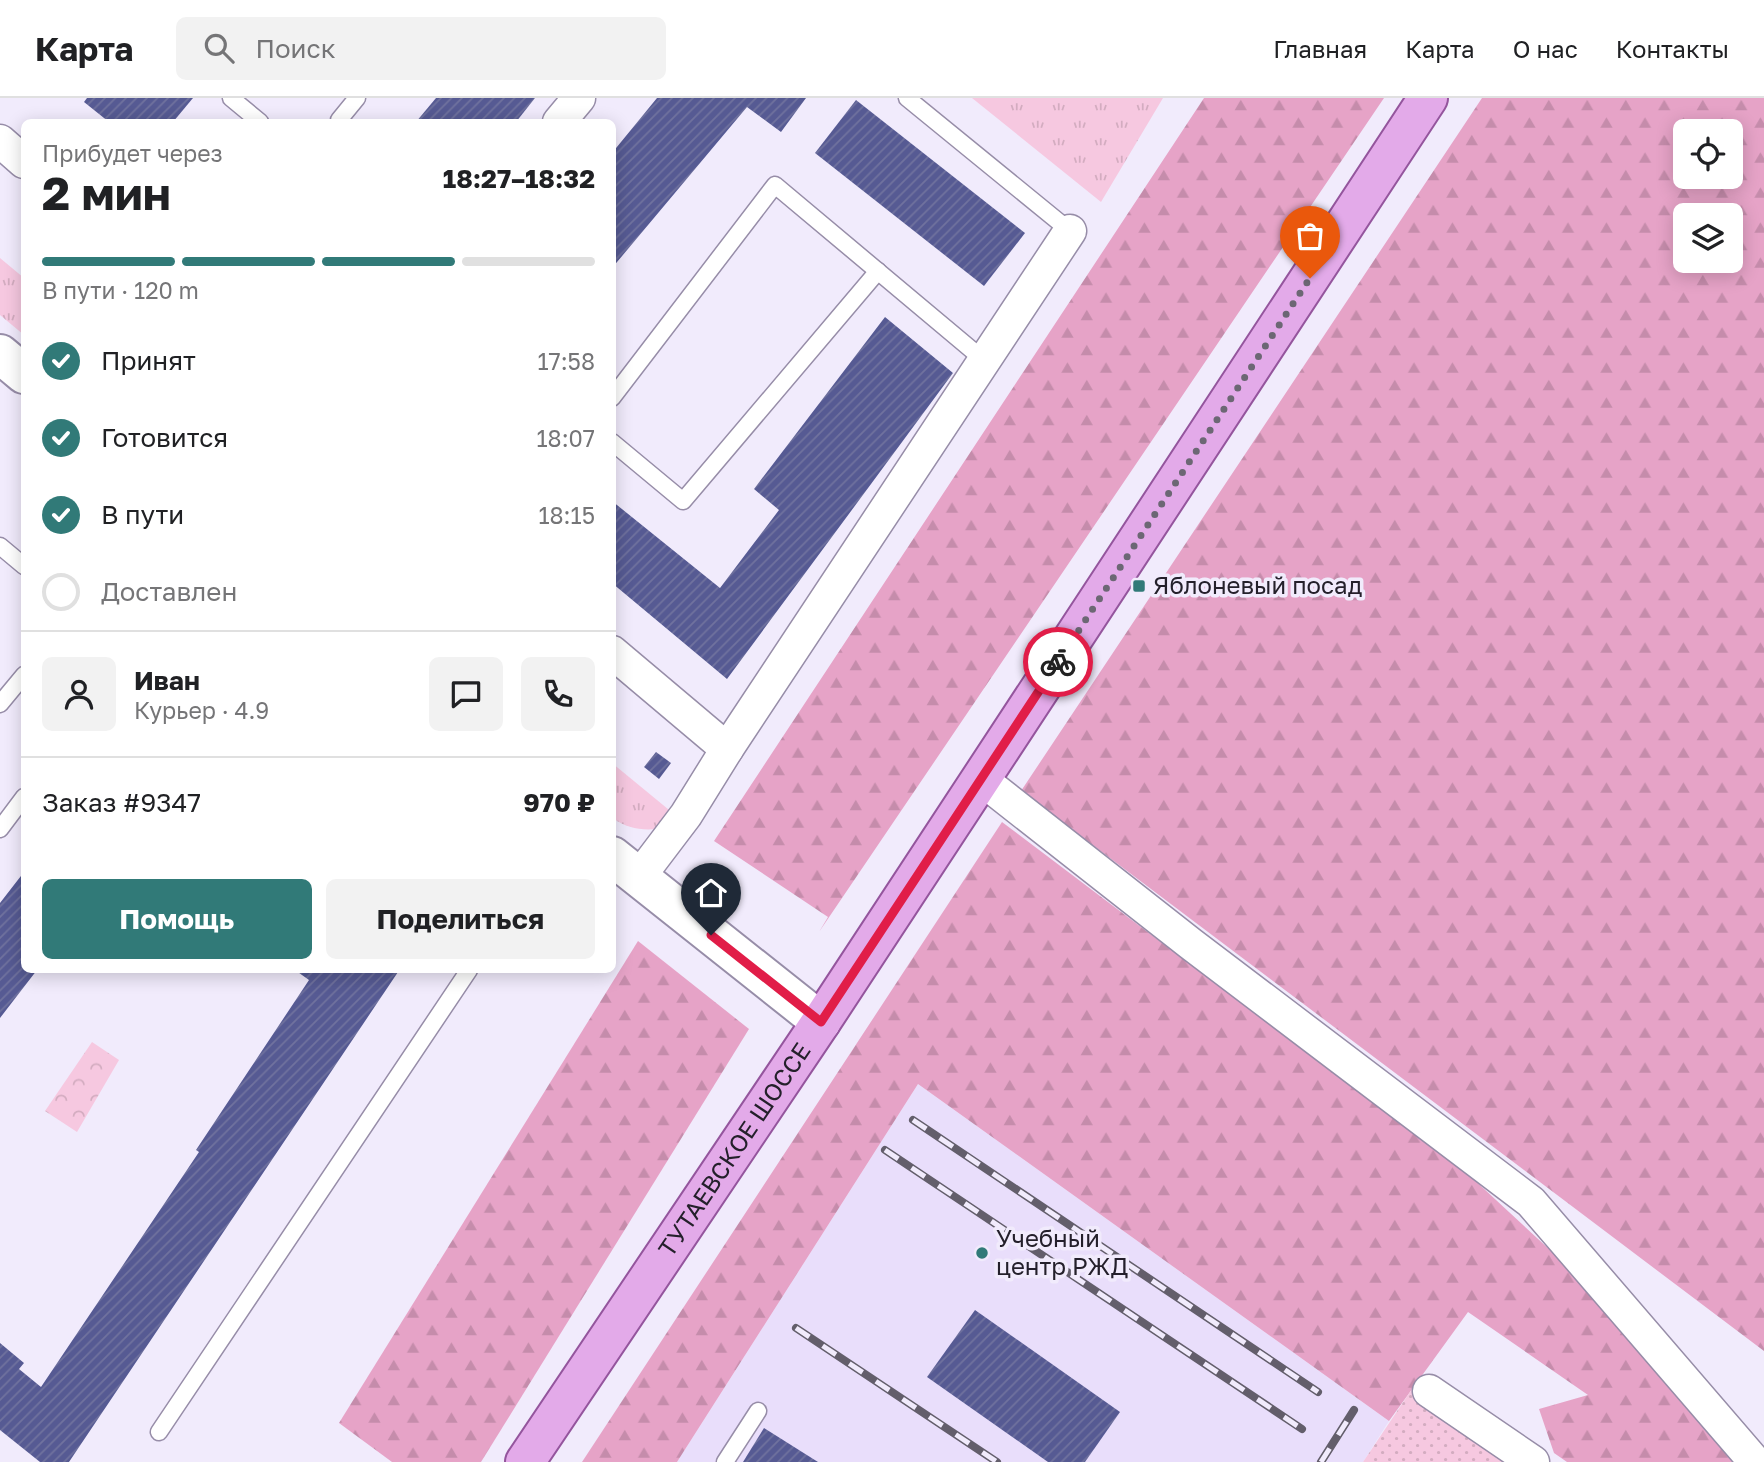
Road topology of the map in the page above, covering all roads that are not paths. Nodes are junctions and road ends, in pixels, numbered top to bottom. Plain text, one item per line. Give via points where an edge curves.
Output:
1 (231, 98) edge
2 (357, 98) edge
3 (579, 98) edge
4 (907, 98) edge
5 (1428, 98) edge
6 (256, 119) edge
7 (342, 119) edge
8 (562, 119) edge
9 (0, 141) edge
10 (21, 159) edge
11 (1070, 232) joint
12 (878, 271) junction
13 (0, 355) edge
14 (985, 361) junction
15 (21, 372) edge
16 (616, 393) edge
17 (616, 445) edge
18 (0, 546) edge
19 (21, 564) edge
20 (616, 655) edge
21 (21, 679) edge
22 (0, 704) edge
23 (727, 749) junction
24 (981, 779) junction
25 (21, 801) edge
26 (0, 829) edge
27 (626, 866) edge
28 (468, 973) edge
29 (821, 1022) junction
30 (1429, 1391) dead end
31 (758, 1411) dead end
32 (159, 1432) dead end
33 (525, 1462) edge
34 (725, 1462) edge
35 (1534, 1462) edge
36 (1755, 1462) edge

1 - 6 lane
2 - 7 lane
3 - 8 street
4 - 11 lane
5 - 24 main road, ТУТАЕВСКОЕ ШОССЕ
9 - 10 street
11 - 14 street
12 - 14 lane
12 - 16 lane via 775,185
12 - 17 lane via 684,501
13 - 15 street
14 - 23 street
18 - 19 lane
20 - 23 street
21 - 22 lane
23 - 27 street via 686,815
24 - 29 main road, ТУТАЕВСКОЕ ШОССЕ
24 - 36 street via 1531,1202
25 - 26 lane
27 - 29 street
28 - 32 lane
29 - 33 main road, ТУТАЕВСКОЕ ШОССЕ
30 - 35 street
31 - 34 lane

